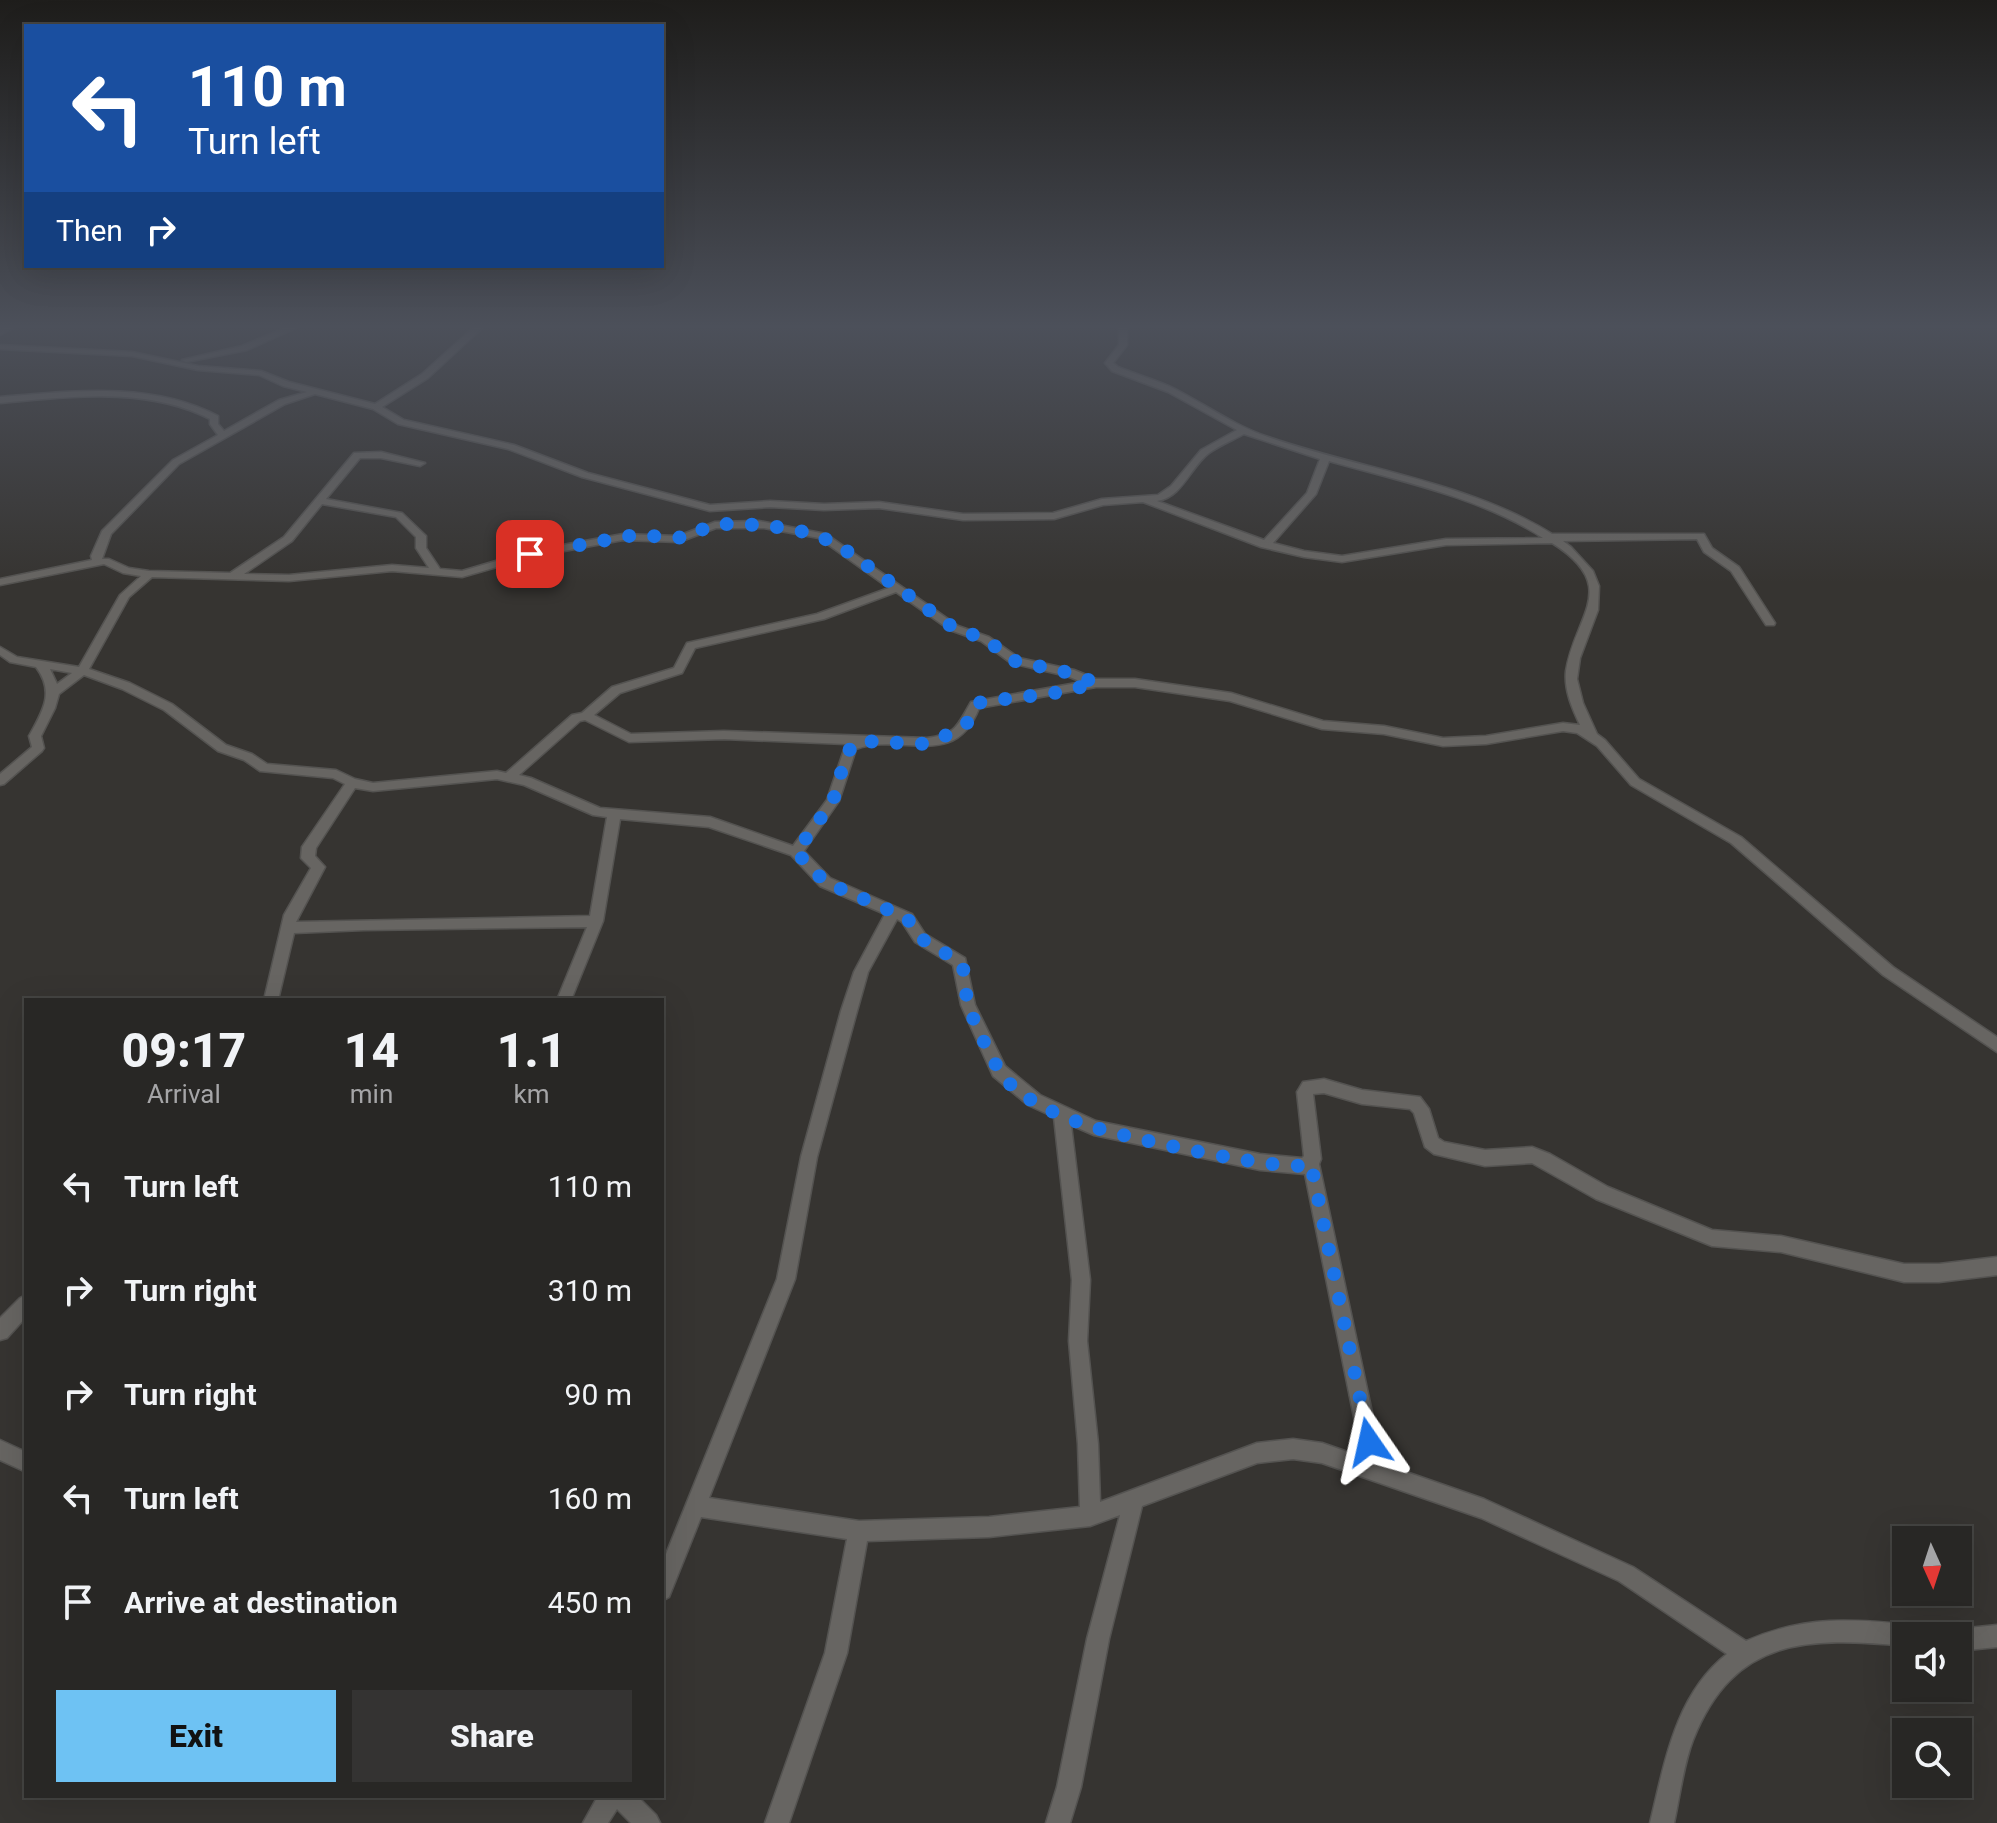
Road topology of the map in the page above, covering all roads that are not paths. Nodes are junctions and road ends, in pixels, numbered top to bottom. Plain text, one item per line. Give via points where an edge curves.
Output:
1 (208, 413) edge
2 (264, 413) edge
3 (386, 413) edge
4 (1211, 413) edge
5 (1242, 431) junction
6 (224, 436) junction
7 (1325, 458) junction
8 (420, 463) dead end
9 (319, 501) junction
10 (1147, 501) junction
11 (710, 508) junction
12 (765, 525) junction
13 (1550, 537) junction
14 (1265, 545) junction
15 (98, 562) junction
16 (435, 570) junction
17 (149, 574) junction
18 (233, 576) junction
19 (0, 582) edge
20 (895, 589) junction
21 (1770, 623) dead end
22 (0, 650) edge
23 (40, 664) junction
24 (82, 671) junction
25 (1096, 683) junction
26 (51, 694) junction
27 (586, 716) junction
28 (1591, 734) junction
29 (860, 741) junction
30 (509, 777) junction
31 (0, 781) edge
32 (352, 783) junction
33 (614, 814) junction
34 (796, 852) junction
35 (894, 911) junction
36 (596, 921) junction
37 (287, 928) junction
38 (271, 998) edge
39 (565, 998) edge
40 (1997, 1045) edge
41 (1062, 1114) junction
42 (1311, 1164) junction
43 (1997, 1266) edge
44 (24, 1306) edge
45 (0, 1331) edge
46 (0, 1450) edge
47 (24, 1461) edge
48 (1374, 1469) junction
49 (1133, 1503) junction
50 (697, 1506) junction
51 (1090, 1516) junction
52 (859, 1531) junction
53 (664, 1585) edge
54 (1892, 1634) edge
55 (1997, 1636) edge
56 (1972, 1639) edge
57 (1742, 1651) junction
58 (610, 1798) edge
59 (622, 1798) edge
60 (595, 1823) edge
61 (648, 1823) edge
62 (777, 1823) edge
63 (1058, 1823) edge
64 (1662, 1823) edge

1 - 6 street
2 - 6 street
3 - 11 street via 401,422 511,447 585,475
4 - 5 street
5 - 7 street
5 - 10 street via 1204,452 1166,496
6 - 15 street via 180,458 143,492 106,533
7 - 13 street via 1459,498
7 - 14 street via 1311,494
8 - 9 street via 357,455
9 - 16 street via 399,515 421,536 421,548
9 - 18 street via 288,539
10 - 11 street via 1102,502 1040,517 941,515 879,505
10 - 14 street
11 - 12 street
12 - 16 street via 715,525 679,539 623,537 462,574
12 - 20 street via 822,536
13 - 14 street via 1433,542 1350,559
13 - 21 street via 1700,536 1708,550 1735,569
13 - 28 street via 1585,567 1594,585 1594,610 1571,678
15 - 17 street
15 - 19 street
16 - 18 street
17 - 18 street
17 - 24 street via 125,595
20 - 25 street via 1015,661
20 - 27 street via 847,610 738,639 691,645 678,670 616,690
22 - 23 street via 14,660
23 - 24 street
23 - 26 street via 53,680
24 - 26 street
24 - 32 street via 168,707 222,748 264,768 323,771
25 - 28 street via 1135,683 1231,697 1310,722 1443,742 1563,727
25 - 29 street via 981,702 960,728 928,743
26 - 31 street via 50,712 35,736 38,748
27 - 29 street via 629,738 724,735
27 - 30 street via 576,718
28 - 40 street via 1635,782 1736,840 1888,971
29 - 34 street via 847,752 833,801
30 - 32 street via 453,777 386,786
30 - 33 street
32 - 37 street via 309,847 306,854 318,867
33 - 34 street via 710,822
33 - 36 street
34 - 35 street via 825,882
35 - 41 street via 907,918 920,938 960,962 968,1005 1005,1079
35 - 50 street via 871,949 853,998 809,1157 786,1279
36 - 37 street via 372,922
36 - 39 street
37 - 38 street
41 - 42 street via 1131,1137 1260,1162
41 - 51 street via 1081,1280 1078,1341
42 - 43 street via 1305,1092 1324,1086 1362,1097 1414,1102 1431,1142 1440,1149 1485,1158 1532,1155 1602,1193 1712,1238 1781,1244 1904,1273
42 - 48 street
44 - 45 street
46 - 47 street
48 - 49 street via 1308,1451 1257,1453
48 - 57 street via 1484,1509 1626,1574
49 - 51 street
49 - 63 street
50 - 52 street
50 - 53 street
51 - 52 street via 989,1527
52 - 62 street via 836,1653
54 - 57 street via 1834,1630 1791,1634
55 - 56 street
57 - 64 street via 1697,1705 1682,1740
58 - 60 street
59 - 61 street

